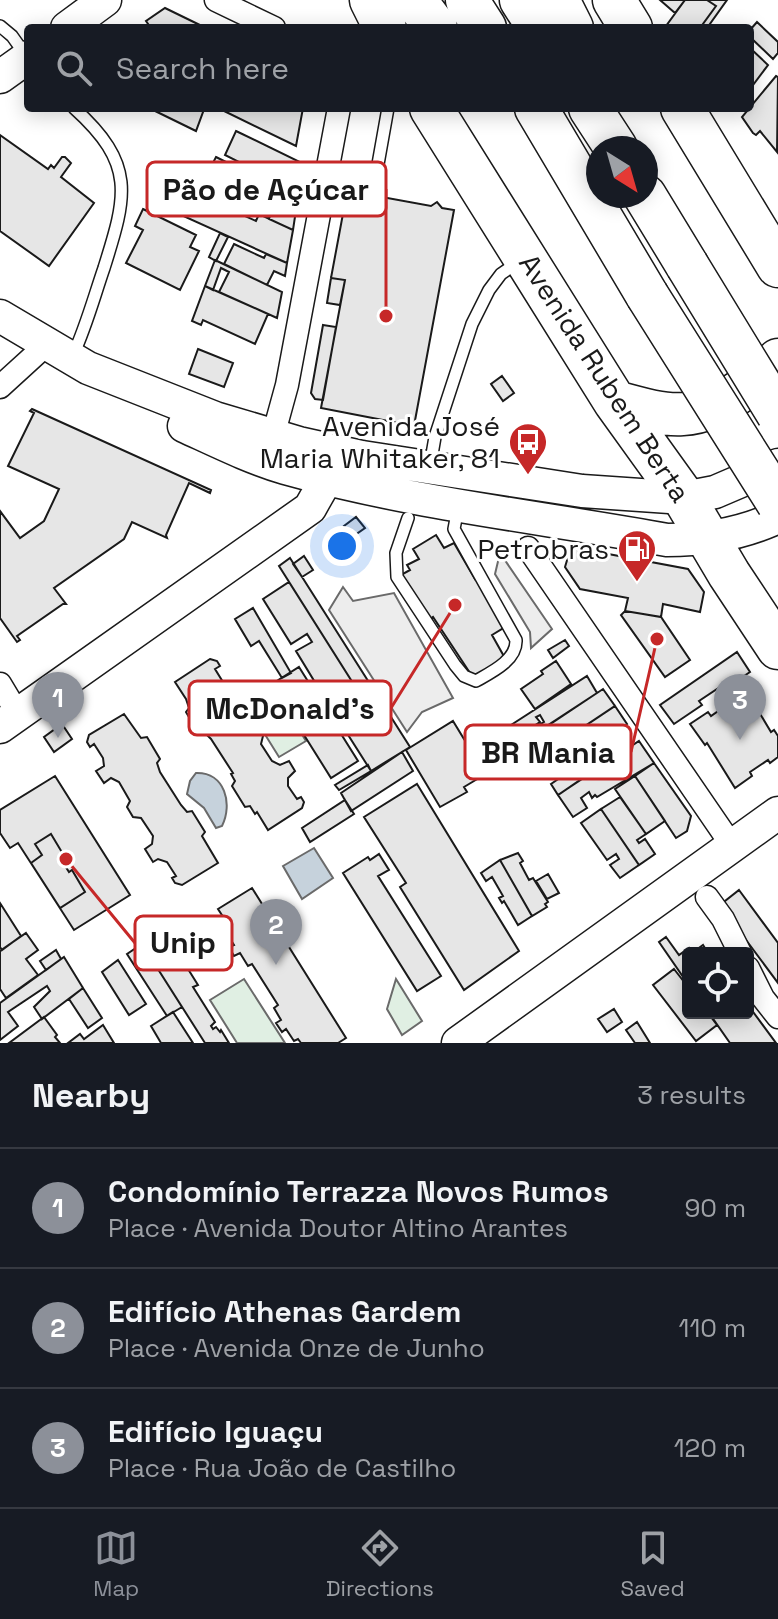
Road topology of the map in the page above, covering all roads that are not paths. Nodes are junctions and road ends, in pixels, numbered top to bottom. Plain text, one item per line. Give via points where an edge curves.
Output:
1 (105, 0) edge
2 (216, 0) edge
3 (371, 0) edge
4 (415, 0) edge
5 (467, 0) edge
6 (521, 0) edge
7 (558, 0) edge
8 (614, 0) edge
9 (72, 24) edge
10 (266, 24) edge
11 (383, 24) edge
12 (433, 24) edge
13 (482, 24) edge
14 (536, 24) edge
15 (570, 24) edge
16 (629, 24) edge
17 (0, 26) edge
18 (16, 64) edge
19 (78, 112) edge
20 (338, 112) edge
21 (387, 112) edge
22 (434, 112) edge
23 (593, 112) edge
24 (608, 112) edge
25 (684, 112) edge
26 (535, 114) edge
27 (608, 136) edge
28 (618, 136) edge
29 (327, 168) junction
30 (652, 208) edge
31 (525, 257) junction
32 (778, 266) edge
33 (0, 316) edge
34 (68, 358) junction
35 (778, 360) edge
36 (0, 387) edge
37 (615, 402) junction
38 (778, 414) edge
39 (273, 436) junction
40 (331, 464) junction
41 (778, 465) edge
42 (430, 467) junction
43 (684, 498) junction
44 (778, 503) edge
45 (458, 506) junction
46 (778, 517) edge
47 (408, 518) dead end
48 (709, 537) junction
49 (528, 548) dead end
50 (778, 648) edge
51 (0, 684) edge
52 (9, 720) edge
53 (778, 813) edge
54 (733, 847) junction
55 (707, 897) dead end
56 (737, 947) edge
57 (754, 980) edge
58 (778, 1017) edge
59 (458, 1043) edge

1 - 9 street
2 - 10 street
3 - 11 highway
4 - 12 highway
5 - 13 highway
6 - 14 highway
7 - 15 highway
8 - 16 highway
17 - 18 lane via 12,36
19 - 34 lane via 110,147 121,178 121,212 84,330
20 - 29 street
21 - 29 lane via 375,181
22 - 31 highway, Avenida Rubem Berta
23 - 27 highway
24 - 28 highway
25 - 32 highway
26 - 44 highway, bridge
29 - 39 street
30 - 38 highway, bridge
31 - 37 highway, Avenida Rubem Berta
31 - 42 lane via 501,274 481,304 435,437
33 - 34 street
34 - 36 street
34 - 39 street
34 - 40 street via 116,392 224,444 282,467
35 - 37 highway via 708,410 667,414
37 - 43 highway, Avenida Rubem Berta
39 - 40 street
40 - 42 street
40 - 45 street
40 - 52 street via 310,508
41 - 43 street via 715,492
42 - 43 street via 582,491
43 - 48 highway, Avenida Rubem Berta
45 - 47 lane via 454,529 516,640 510,658 476,681 455,665 397,577 396,553
45 - 48 street via 667,540
46 - 48 street
48 - 50 highway, Avenida Rubem Berta
49 - 54 street
51 - 52 street
53 - 54 street
54 - 59 street
55 - 56 street
57 - 58 street

